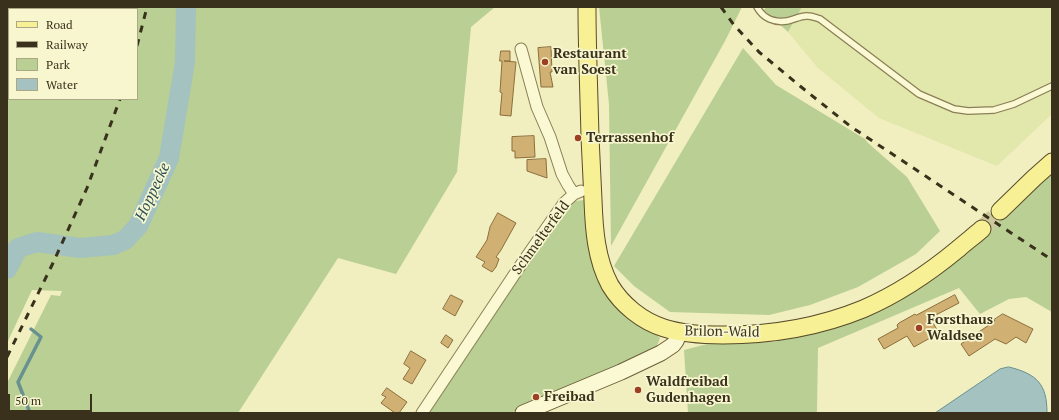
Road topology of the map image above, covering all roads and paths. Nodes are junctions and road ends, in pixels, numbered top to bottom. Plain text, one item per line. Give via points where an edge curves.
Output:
1 (587, 7) edge
2 (760, 9) edge
3 (521, 49) dead end
4 (1052, 86) edge
5 (1052, 162) edge
6 (1000, 211) tunnel mouth
7 (982, 229) tunnel mouth
8 (680, 332) junction
9 (422, 413) edge
10 (523, 413) edge

1 - 8 main road, Brilon-Wald via 594,223 601,264 610,284 631,309 648,321
2 - 4 lane via 771,20 786,21 807,15 813,16 919,94 954,109 994,110 1014,104
3 - 9 street, Schmelterfeld via 537,107 562,174 568,185 578,193 564,203
5 - 6 main road
7 - 8 main road, Brilon-Wald via 910,284 863,309 832,320 802,328 766,333 709,335
8 - 10 main road via 676,341 661,353

